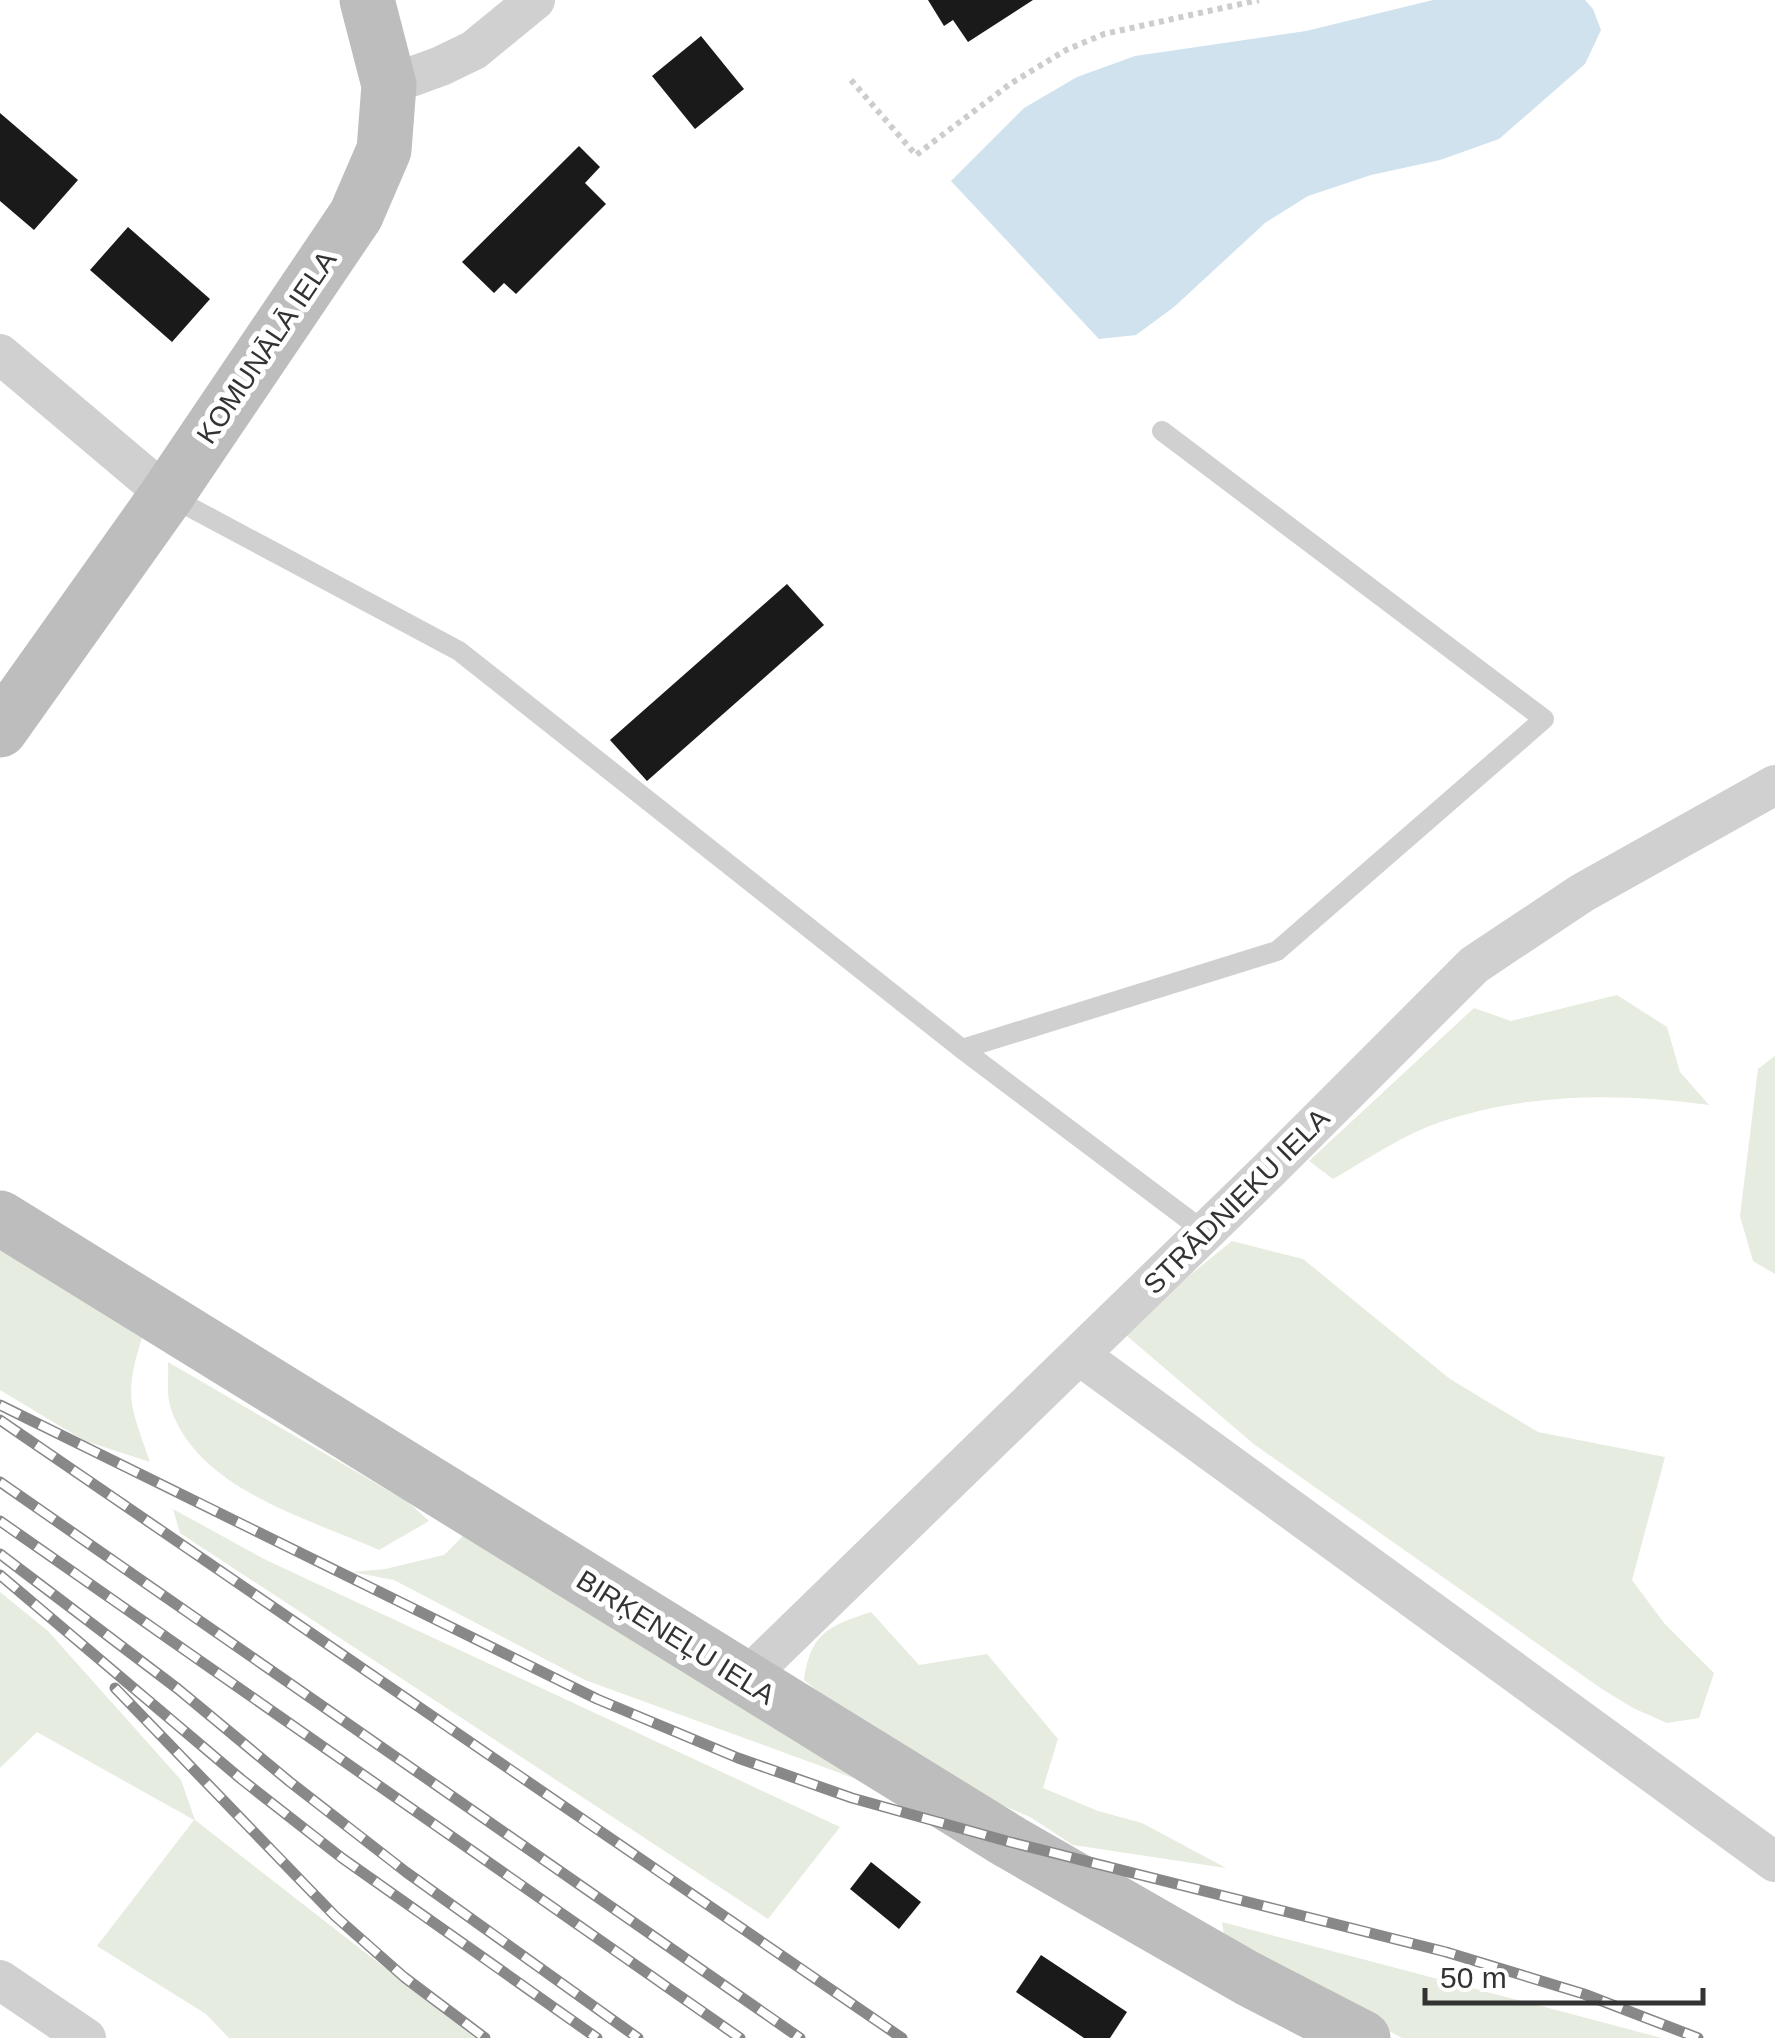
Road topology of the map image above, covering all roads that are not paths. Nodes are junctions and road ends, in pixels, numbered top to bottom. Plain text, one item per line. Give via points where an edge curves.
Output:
1 (367, 0) edge
2 (534, 0) edge
3 (388, 86) junction
4 (0, 354) edge
5 (1162, 430) dead end
6 (167, 494) junction
7 (0, 730) edge
8 (1775, 785) edge
9 (962, 1049) junction
10 (0, 1218) edge
11 (1206, 1232) junction
12 (1080, 1355) junction
13 (744, 1680) junction
14 (1775, 1862) edge
15 (0, 1980) edge
16 (86, 2038) edge
17 (1362, 2038) edge

1 - 3 main road, KOMUNĀLĀ IELA
2 - 3 street via 474,50
3 - 6 main road, KOMUNĀLĀ IELA via 384,150 356,216
4 - 6 street
5 - 9 lane via 1544,719 1276,951
6 - 7 main road, KOMUNĀLĀ IELA
6 - 9 lane via 459,651
8 - 11 street, STRĀDNIEKU IELA via 1582,893 1474,964
9 - 11 lane
10 - 13 main road, BIRĶENEĻU IELA
11 - 12 street, STRĀDNIEKU IELA
12 - 13 street, STRĀDNIEKU IELA
12 - 14 street
13 - 17 main road, BIRĶENEĻU IELA via 1010,1842
15 - 16 street

